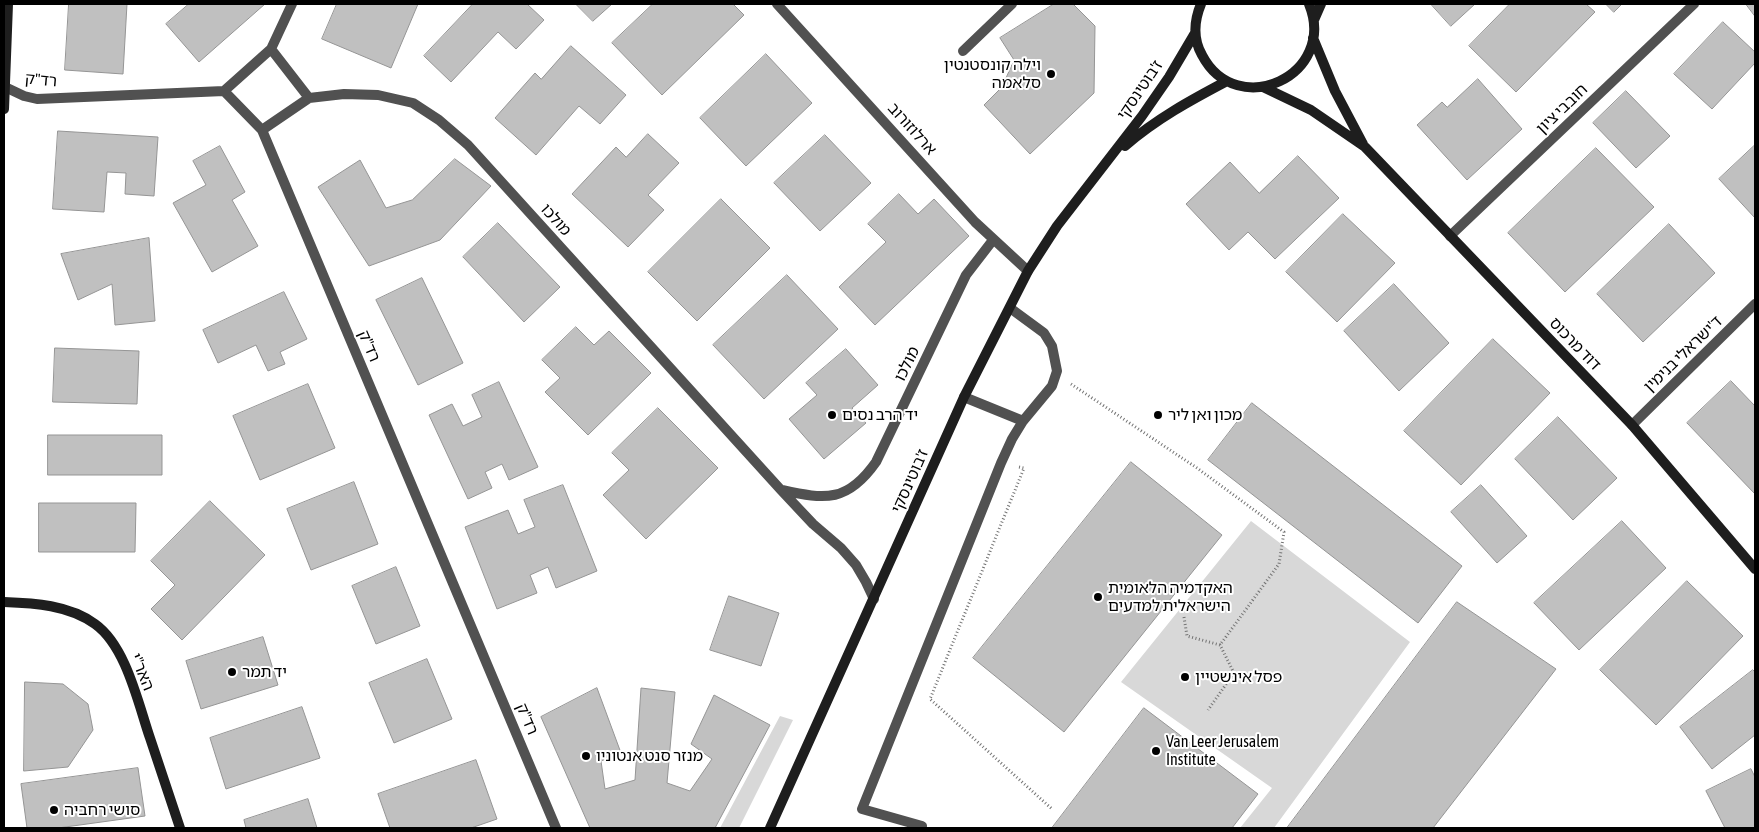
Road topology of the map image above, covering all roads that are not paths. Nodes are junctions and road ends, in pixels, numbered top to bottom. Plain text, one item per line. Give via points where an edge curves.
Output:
1 (8, 4) edge
2 (292, 4) edge
3 (777, 4) edge
4 (1012, 4) edge
5 (1201, 4) edge
6 (1309, 4) edge
7 (1321, 4) edge
8 (1694, 4) edge
9 (1314, 20) junction
10 (1196, 33) junction
11 (1314, 38) junction
12 (271, 49) junction
13 (963, 51) dead end
14 (1227, 81) junction
15 (5, 87) edge
16 (1263, 87) junction
17 (224, 90) junction
18 (309, 98) junction
19 (4, 108) edge
20 (262, 130) junction
21 (1364, 147) junction
22 (1107, 162) junction
23 (1450, 236) junction
24 (993, 240) junction
25 (1028, 271) junction
26 (1755, 304) edge
27 (1010, 308) junction
28 (964, 397) junction
29 (1023, 421) junction
30 (1632, 425) junction
31 (781, 490) junction
32 (1755, 569) edge
33 (874, 599) junction
34 (4, 602) edge
35 (922, 826) dead end
36 (180, 828) edge
37 (556, 828) edge
38 (770, 828) edge

1 - 15 street
2 - 12 street
3 - 24 street, ארלוזורוב
4 - 13 street
5 - 10 street via 1195,23
6 - 9 street
7 - 9 street
8 - 23 street, חובבי ציון
9 - 11 street
10 - 14 street via 1206,62
10 - 22 street, ז'בוטינסקי via 1153,100
11 - 16 street via 1308,56 1297,71
11 - 21 street, דוד מרכוס via 1335,91
12 - 17 street
12 - 18 street
14 - 16 street via 1245,87
14 - 22 street, ז'בוטינסקי via 1160,118
15 - 17 street, רד"ק via 37,98
15 - 19 street
16 - 21 street, דוד מרכוס via 1311,110
17 - 20 street, רד"ק
18 - 20 street
18 - 31 street, מולכו via 378,95 413,103 440,120 468,145
20 - 37 street, רד"ק
21 - 23 street, דוד מרכוס
22 - 25 street, ז'בוטינסקי via 1057,226
23 - 30 street, דוד מרכוס
24 - 25 street, ארלוזורוב
24 - 31 street, מולכו via 966,275 876,462 866,475 855,486 824,497
25 - 27 street, ז'בוטינסקי
26 - 30 street, ד'ישראלי בנימין
27 - 28 street, ז'בוטינסקי
27 - 29 street via 1044,333 1056,359 1057,371 1052,386
28 - 29 street
28 - 33 street, ז'בוטינסקי
29 - 35 street via 1001,463 862,809
30 - 32 street, דוד מרכוס
31 - 33 street, מולכו via 856,565
33 - 38 street, ז'בוטינסקי
34 - 36 street, האר"י via 37,603 76,614 106,633 131,682

